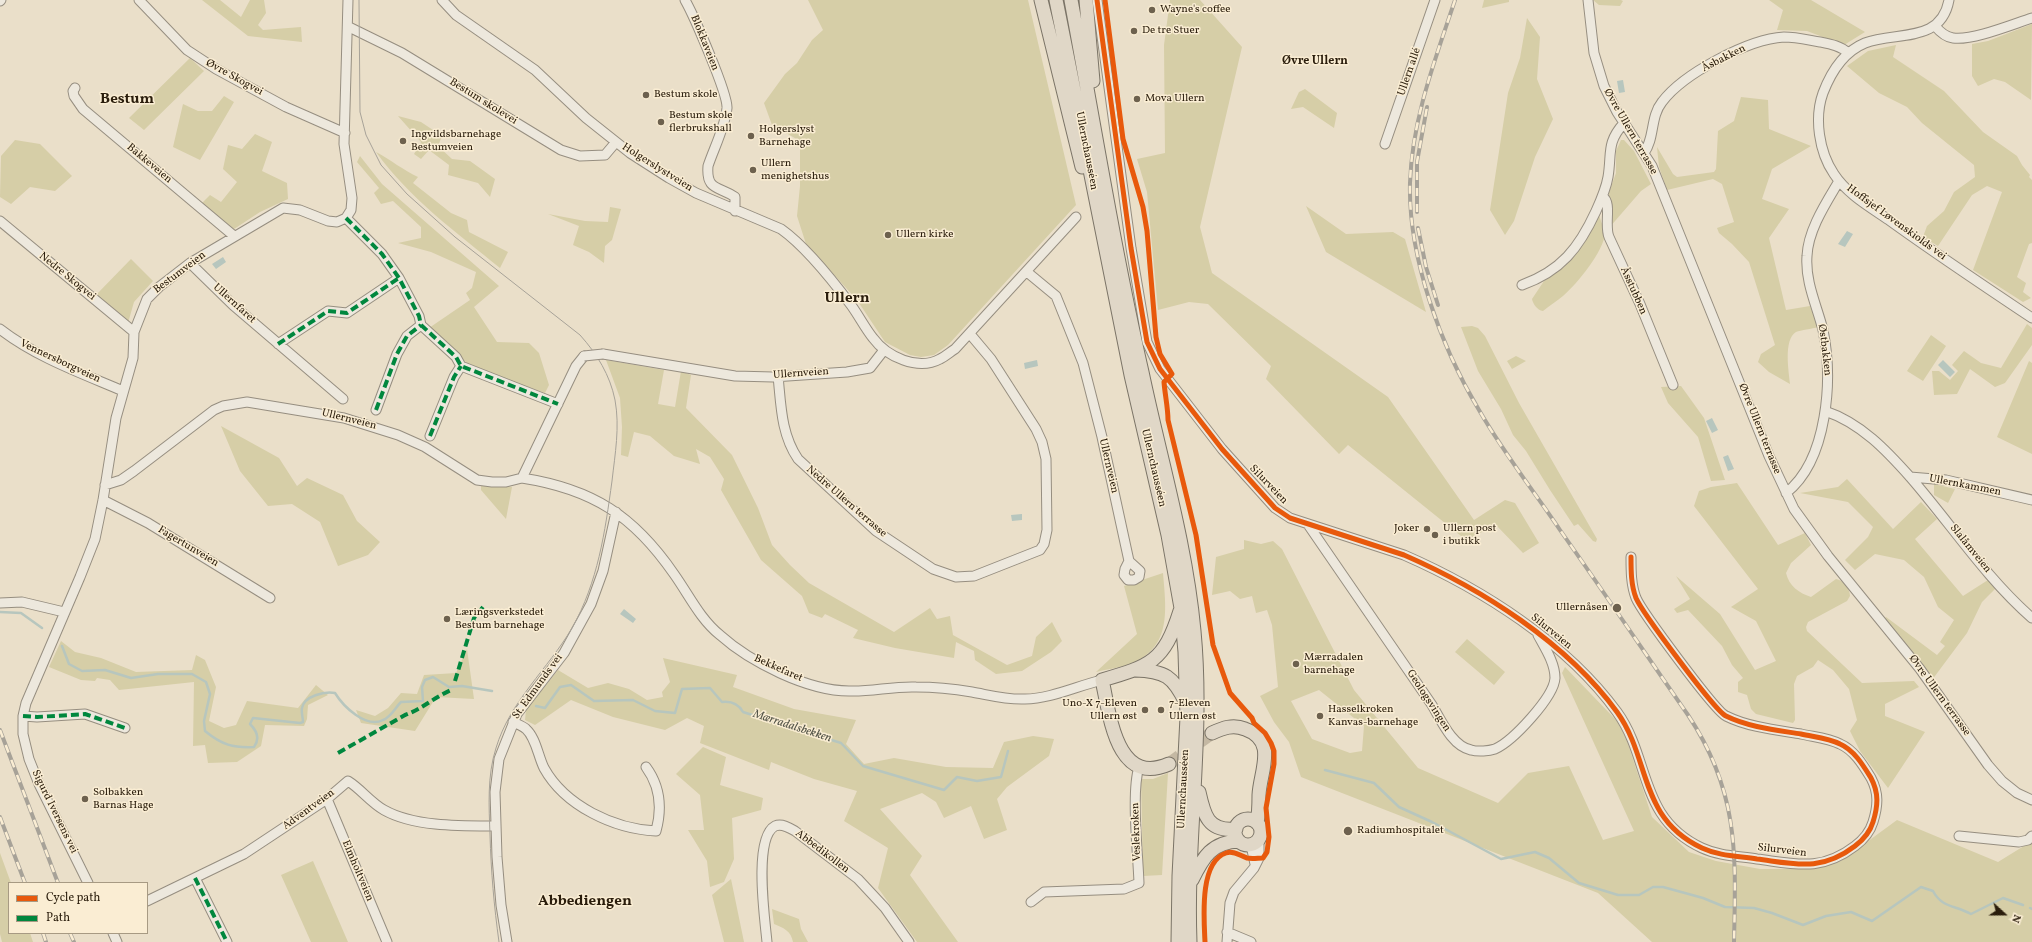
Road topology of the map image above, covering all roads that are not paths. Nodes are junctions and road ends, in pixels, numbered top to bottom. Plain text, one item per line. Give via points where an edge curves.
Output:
1 (139, 0) edge
2 (348, 0) edge
3 (442, 0) edge
4 (685, 0) edge
5 (1041, 0) edge
6 (1056, 0) edge
7 (1071, 0) edge
8 (1086, 0) edge
9 (1097, 0) edge
10 (1435, 0) edge
11 (1588, 0) edge
12 (1949, 0) edge
13 (2032, 18) edge
14 (1935, 26) junction
15 (349, 27) junction
16 (1848, 53) junction
17 (75, 88) dead end
18 (1624, 123) junction
19 (344, 133) junction
20 (1096, 139) junction
21 (616, 142) junction
22 (1385, 144) dead end
23 (1644, 154) junction
24 (1839, 181) junction
25 (1602, 197) junction
26 (735, 211) junction
27 (1076, 217) dead end
28 (346, 218) junction
29 (0, 221) edge
30 (234, 236) junction
31 (1103, 239) junction
32 (190, 262) junction
33 (1027, 272) junction
34 (399, 278) junction
35 (1522, 285) dead end
36 (2032, 318) edge
37 (421, 325) junction
38 (0, 329) edge
39 (134, 332) junction
40 (970, 334) junction
41 (278, 344) junction
42 (884, 350) junction
43 (461, 366) junction
44 (778, 376) junction
45 (1673, 385) dead end
46 (123, 391) junction
47 (343, 399) dead end
48 (558, 404) junction
49 (376, 410) dead end
50 (1826, 411) junction
51 (430, 436) dead end
52 (1910, 477) junction
53 (522, 478) junction
54 (105, 485) junction
55 (1786, 493) junction
56 (103, 500) junction
57 (2032, 500) edge
58 (616, 512) junction
59 (1309, 526) junction
60 (1631, 557) dead end
61 (1129, 561) dead end
62 (270, 598) dead end
63 (0, 603) edge
64 (1181, 608) junction
65 (64, 612) junction
66 (2032, 618) edge
67 (1537, 632) junction
68 (1135, 670) junction
69 (1102, 680) junction
70 (1187, 705) junction
71 (23, 716) junction
72 (513, 722) junction
73 (125, 728) dead end
74 (1212, 733) tunnel mouth
75 (1169, 764) tunnel mouth
76 (646, 767) dead end
77 (1139, 767) junction
78 (1196, 781) junction
79 (327, 799) junction
80 (2032, 800) edge
81 (496, 826) junction
82 (1247, 832) junction
83 (1959, 836) dead end
84 (2032, 836) edge
85 (195, 878) junction
86 (88, 882) edge
87 (1190, 883) junction
88 (148, 901) edge
89 (1030, 902) dead end
90 (1227, 932) junction
91 (228, 942) edge
92 (387, 942) edge
93 (507, 942) edge
94 (767, 942) edge
95 (909, 942) edge
96 (1178, 942) edge
97 (1190, 942) edge
98 (1227, 942) edge
99 (1251, 942) edge

1 - 19 street, Øvre Skogvei via 187,50 216,70 296,112
2 - 15 street
3 - 21 street, Holgerslystveien via 456,15 535,70
4 - 26 street, Blokkaveien via 727,102 707,174 714,188 735,197
5 - 31 highway via 1080,159
6 - 31 highway, Ullernchausséen
7 - 20 highway, Ullernchausséen
8 - 20 highway
9 - 59 street, Silurveien via 1131,248 1147,342 1164,374 1244,475 1282,513
10 - 22 street, Ullern allé
11 - 18 street, Øvre Ullern terrasse via 1592,40 1599,73
12 - 14 street via 1945,12
13 - 14 street via 1993,31 1957,38 1947,36
14 - 16 street, Hoffsjef Løvenskiolds vei via 1925,32 1864,44
15 - 19 street
15 - 21 street, Bestum skolevei via 402,53 561,150 580,156 605,155
16 - 23 street, Åsbakken via 1828,44 1785,37 1766,40 1729,54 1691,77 1665,98 1656,111 1650,144
16 - 24 street, Hoffsjef Løvenskiolds vei via 1826,84 1819,116 1822,146 1830,168
17 - 30 street, Bakkeveien via 74,96 83,109
18 - 23 street, Øvre Ullern terrasse
18 - 25 street via 1616,131 1611,144 1609,176
19 - 28 street via 353,201
20 - 78 highway, Ullernchausséen via 1124,291 1186,568 1196,655
21 - 26 street, Holgerslystveien via 669,178
23 - 55 street, Øvre Ullern terrasse
24 - 36 street, Hoffsjef Løvenskiolds vei via 1855,196 1920,243
24 - 50 street, Østbakken via 1813,232 1806,257 1809,282 1825,344 1828,390
25 - 35 street via 1582,238 1568,257 1544,276
25 - 45 street, Åsstubben via 1608,204 1608,237 1640,304
26 - 42 street, Holgerslystveien via 781,230 791,237 834,284 873,339
27 - 33 street
28 - 30 street, Bestumveien via 336,222 328,221 300,210 283,208
28 - 34 street via 382,254
29 - 39 street, Nedre Skogvei
30 - 32 street, Bestumveien
31 - 64 highway, Ullernchausséen via 1168,535
32 - 39 street, Bestumveien via 159,286 147,299
32 - 41 street, Ullernfaret
33 - 40 street
33 - 61 street, Ullernveien via 1056,296 1083,363
34 - 37 street via 419,316
34 - 41 street via 347,313 328,311
37 - 43 street via 456,358
37 - 49 street, Ullernveien via 407,336 397,354
38 - 46 street, Vennersborgveien via 38,354
39 - 46 street, Bestumveien via 133,358
40 - 42 street via 939,360 922,363 905,361
40 - 44 street, Nedre Ullern terrasse via 991,359 1036,429 1042,442 1046,467 1047,530 1044,544 1040,550 974,576 956,577 933,569 920,561 876,531 798,459 792,450 783,423
41 - 47 street, Ullernfaret
42 - 44 street, Ullernveien via 870,368
43 - 48 street
43 - 51 street
44 - 48 street, Ullernveien, bridge via 735,376 603,354 584,356 576,366
46 - 54 street, Bestumveien via 114,426
48 - 53 street, Ullernveien
50 - 52 street via 1848,421 1872,438
50 - 55 street, Østbakken via 1809,462 1798,482
52 - 57 street, Ullernkammen via 1946,480
52 - 66 street, Slalåmveien via 1996,581
53 - 54 street, Ullernveien via 506,482 477,480 425,447 380,428 308,411 247,402 214,410 121,480
53 - 58 street, Bekkefaret via 584,494
54 - 56 street, Bestumveien
55 - 80 street, Øvre Ullern terrasse via 1816,540 1920,669 1988,765 2017,793
56 - 62 street, Fagertunveien via 148,523
56 - 65 street, Bestumveien via 95,539
58 - 69 street, Bekkefaret via 634,525 648,540 702,616 719,635 776,671 819,687 848,691 914,687 1026,699
58 - 72 street, St. Edmunds vei via 599,583 578,630
59 - 67 street, Silurveien via 1404,555 1428,566 1483,596
59 - 67 street, Geologsvingen via 1450,734 1470,750 1495,749 1506,742 1549,697 1555,676 1551,660
60 - 67 street, Silurveien via 1633,586 1640,605 1720,713 1755,726 1838,742 1863,765 1878,797 1872,827 1863,840 1841,856 1806,865 1720,854 1689,841 1670,825 1658,810 1626,727 1616,711 1578,668
63 - 65 street via 22,602
64 - 68 highway via 1163,650
64 - 70 highway, Ullernchausséen
65 - 71 street, Sigurd Iversens vei via 30,690
68 - 69 highway
68 - 70 highway via 1154,671 1167,676 1176,685
69 - 77 highway via 1117,742 1126,758
70 - 96 highway, Ullernchausséen
71 - 73 street via 85,714
71 - 86 street, Sigurd Iversens vei via 25,743 39,784
72 - 76 street via 526,728 551,780 567,796 593,813 625,827 656,831 659,820 657,789 654,777
72 - 81 street, St. Edmunds vei via 497,770
74 - 82 highway via 1222,728 1234,727 1251,732 1264,748 1265,760 1259,794
75 - 77 highway via 1153,769
77 - 89 street, Veslekroken via 1136,806 1139,883 1124,889 1044,892
78 - 82 highway via 1209,822 1222,829
78 - 87 highway, Ullernchausséen
79 - 81 street, Adventveien via 348,781 374,803 406,819 428,823
79 - 85 street, Adventveien via 244,854
79 - 92 street, Elmholtveien
81 - 93 street, St. Edmunds vei via 501,905
82 - 87 highway via 1213,848
82 - 90 street via 1255,865 1253,872 1232,897
83 - 84 street via 2019,842
85 - 88 street, Adventveien
85 - 91 street
87 - 97 highway, Ullernchausséen
90 - 98 street
90 - 99 street
94 - 95 street, Abbedikollen via 761,860 772,829 776,825 784,825 858,879 885,908

